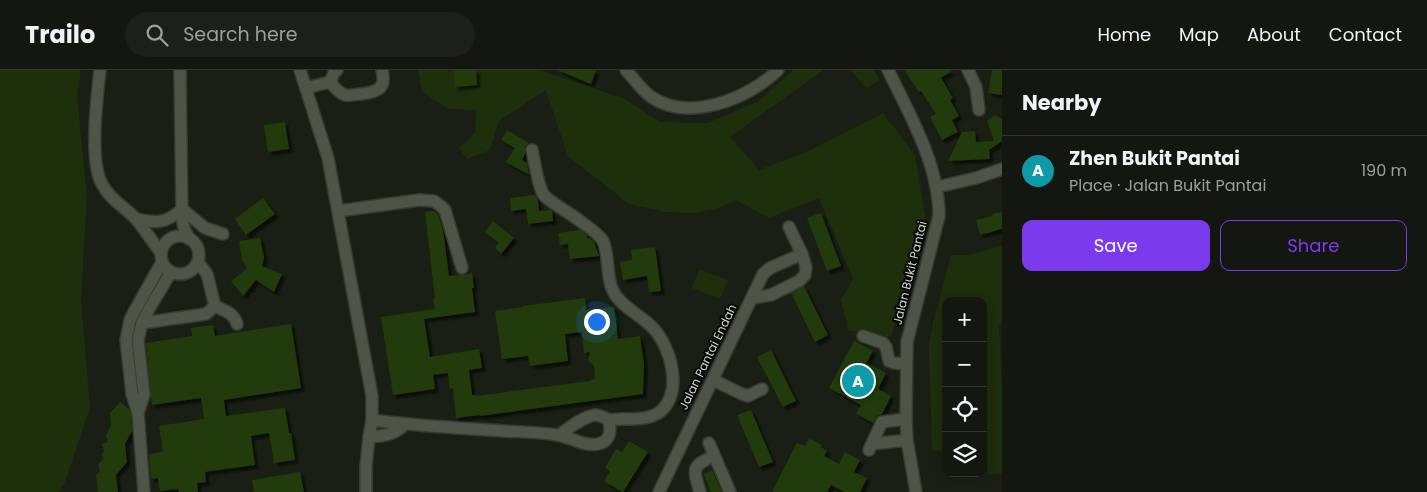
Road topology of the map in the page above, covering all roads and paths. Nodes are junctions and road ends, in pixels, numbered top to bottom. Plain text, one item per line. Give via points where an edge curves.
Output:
1 (100, 70) edge
2 (180, 70) edge
3 (300, 70) edge
4 (337, 70) edge
5 (382, 70) edge
6 (626, 70) edge
7 (778, 70) edge
8 (888, 70) edge
9 (968, 70) edge
10 (330, 82) junction
11 (306, 88) junction
12 (980, 110) dead end
13 (532, 150) dead end
14 (1002, 169) edge
15 (937, 187) junction
16 (182, 209) junction
17 (338, 210) junction
18 (136, 219) junction
19 (170, 219) junction
20 (789, 227) dead end
21 (223, 234) dead end
22 (189, 239) junction
23 (162, 253) junction
24 (802, 254) junction
25 (198, 262) junction
26 (462, 268) dead end
27 (171, 272) junction
28 (752, 298) junction
29 (215, 306) junction
30 (134, 312) junction
31 (144, 320) junction
32 (237, 324) dead end
33 (863, 336) dead end
34 (906, 364) junction
35 (713, 380) junction
36 (762, 389) dead end
37 (138, 413) junction
38 (906, 419) junction
39 (372, 420) junction
40 (609, 420) junction
41 (404, 425) junction
42 (559, 435) junction
43 (369, 437) junction
44 (907, 440) junction
45 (709, 443) dead end
46 (714, 456) junction
47 (144, 492) edge
48 (366, 492) edge
49 (659, 492) edge
50 (700, 492) edge
51 (730, 492) edge
52 (916, 492) edge

1 - 18 street via 97,169 108,193
2 - 16 street
3 - 11 street
4 - 10 street
5 - 10 street via 382,86 372,92 344,94
6 - 7 street via 651,96 670,105 689,108 732,100
8 - 15 street, Jalan Bukit Pantai via 926,151
9 - 12 street via 976,87
10 - 11 street
11 - 17 street via 328,158
13 - 40 street via 544,195 601,238 614,294 653,328 670,360 674,380 670,398 662,410 646,418
14 - 15 street
15 - 34 street, Jalan Bukit Pantai via 939,216 907,342
16 - 19 street
16 - 21 street via 205,228
16 - 22 street
17 - 26 street via 419,200 434,202 445,210
17 - 39 street via 372,396
18 - 19 street via 158,222
18 - 23 street
19 - 23 street
20 - 24 street
22 - 23 street via 178,236 168,241
22 - 25 street via 197,246
23 - 27 street via 164,266
23 - 30 street
24 - 28 street, Jalan Pantai Endah via 766,270
24 - 28 street via 806,271 803,278 770,296
25 - 27 street via 195,268 184,274
25 - 29 street via 208,274
27 - 31 street
28 - 35 street, Jalan Pantai Endah
29 - 31 street via 203,315
29 - 32 street via 231,314
30 - 31 street
30 - 37 street via 126,340 131,393
31 - 37 street via 138,340 144,395
33 - 34 street via 883,343 889,361
34 - 38 street, Jalan Bukit Pantai
35 - 36 street via 748,396
35 - 49 street, Jalan Pantai Endah
37 - 47 street
38 - 44 street, Jalan Bukit Pantai
38 - 44 street via 882,422 871,447
39 - 41 street
39 - 43 street
40 - 42 street via 604,416 589,416
40 - 42 street via 609,437 600,444 584,444
41 - 42 street
41 - 43 street via 398,431
43 - 48 street
44 - 52 street, Jalan Bukit Pantai
45 - 46 street
46 - 50 street via 695,469
46 - 51 street

